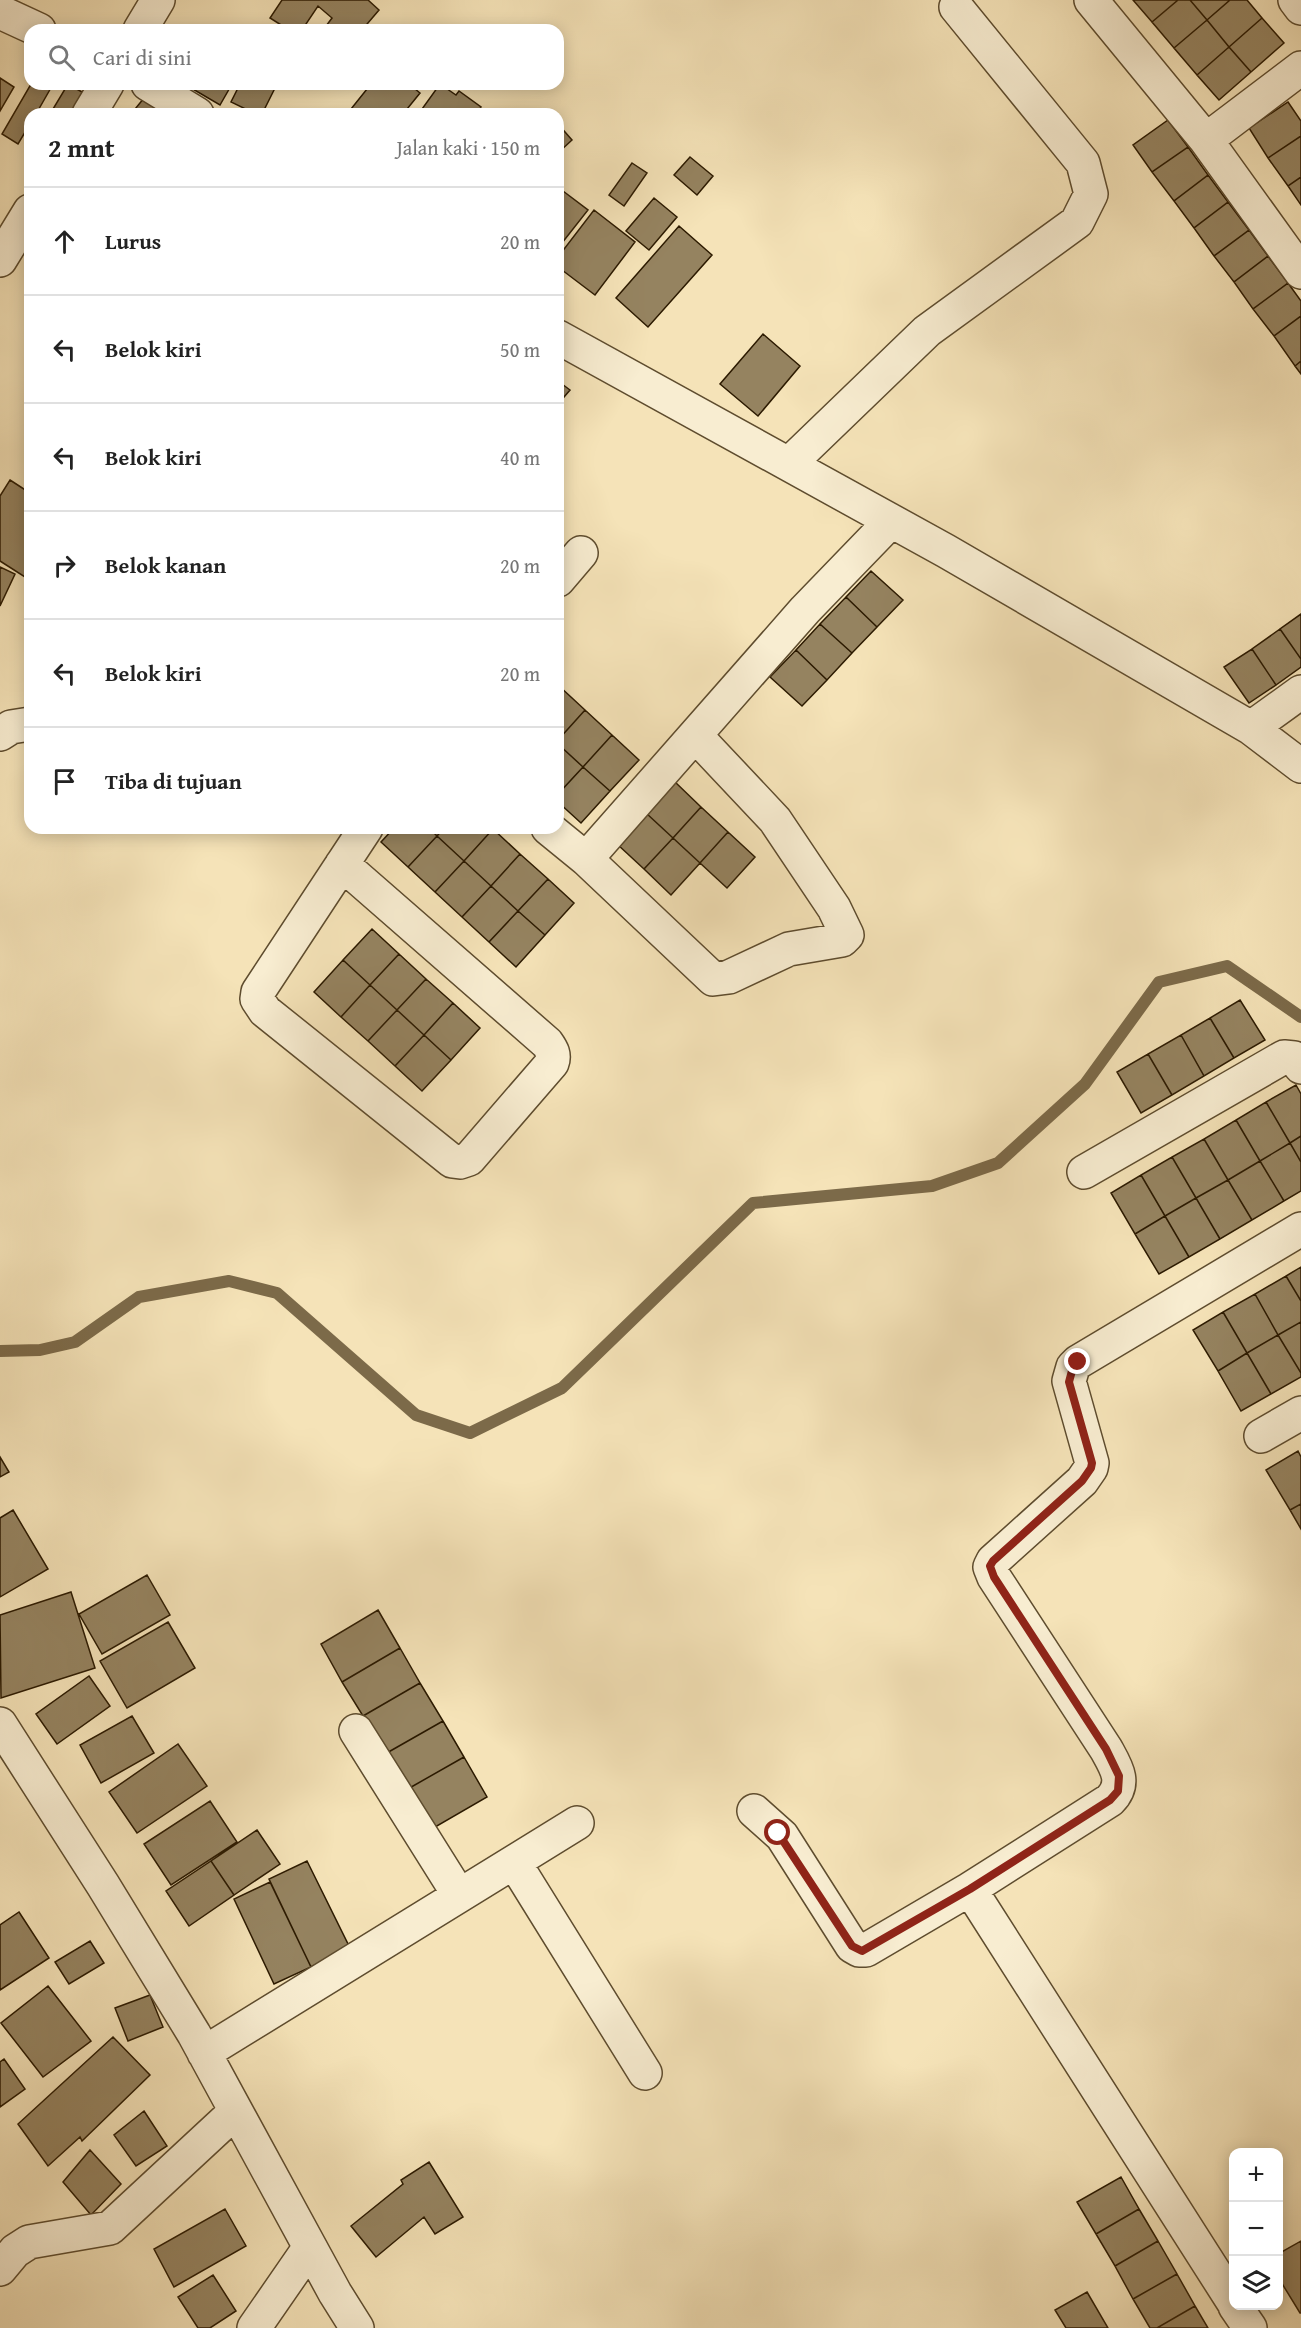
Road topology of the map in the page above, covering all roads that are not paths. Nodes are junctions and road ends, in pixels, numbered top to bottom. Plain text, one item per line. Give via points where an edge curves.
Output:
1 (158, 0) edge
2 (1091, 0) edge
3 (1295, 0) edge
4 (956, 7) dead end
5 (1301, 8) edge
6 (0, 12) edge
7 (26, 24) edge
8 (144, 24) edge
9 (1301, 68) edge
10 (103, 90) edge
11 (158, 90) edge
12 (93, 108) edge
13 (187, 108) edge
14 (1206, 140) junction
15 (24, 221) edge
16 (0, 260) edge
17 (1301, 272) edge
18 (564, 339) edge
19 (789, 464) junction
20 (891, 521) junction
21 (581, 553) dead end
22 (564, 573) edge
23 (1301, 692) edge
24 (24, 725) edge
25 (1251, 728) junction
26 (0, 734) edge
27 (695, 735) junction
28 (1301, 766) edge
29 (362, 834) edge
30 (555, 834) edge
31 (586, 859) junction
32 (342, 864) junction
33 (1301, 1067) edge
34 (1084, 1172) dead end
35 (1301, 1229) edge
36 (1301, 1413) edge
37 (1261, 1436) dead end
38 (0, 1724) edge
39 (356, 1731) dead end
40 (754, 1811) dead end
41 (577, 1823) dead end
42 (514, 1862) junction
43 (970, 1889) junction
44 (459, 1895) junction
45 (204, 2052) junction
46 (645, 2073) dead end
47 (235, 2112) junction
48 (310, 2247) junction
49 (0, 2269) edge
50 (1229, 2296) edge
51 (1238, 2310) edge
52 (254, 2328) edge
53 (357, 2328) edge
54 (1250, 2328) edge

1 - 8 street
2 - 14 street
3 - 5 street
4 - 19 street via 1083,163 1090,194 1077,222 927,331
6 - 7 street
9 - 14 street
10 - 12 street
11 - 13 street
14 - 17 street
15 - 16 street
18 - 19 street
19 - 20 street
20 - 25 street
20 - 27 street via 805,610
21 - 22 street
23 - 25 street
24 - 26 street
25 - 28 street
27 - 31 street
27 - 31 street via 775,820 834,908 846,937 789,949 729,977 713,979
29 - 32 street
30 - 31 street
32 - 32 street via 257,999 266,1011 452,1161 469,1159 552,1063 552,1051
33 - 34 street via 1294,1058 1284,1057
35 - 43 street via 1073,1367 1069,1382 1091,1468 1082,1481 990,1566 1106,1749 1120,1785 1110,1800
36 - 37 street
38 - 45 street
39 - 44 street
40 - 43 street via 782,1836 852,1946 859,1950 866,1950
41 - 42 street
42 - 44 street
42 - 46 street
43 - 50 street
44 - 45 street
45 - 47 street
47 - 48 street
47 - 49 street via 110,2228 29,2242
48 - 52 street
48 - 53 street
51 - 54 street

